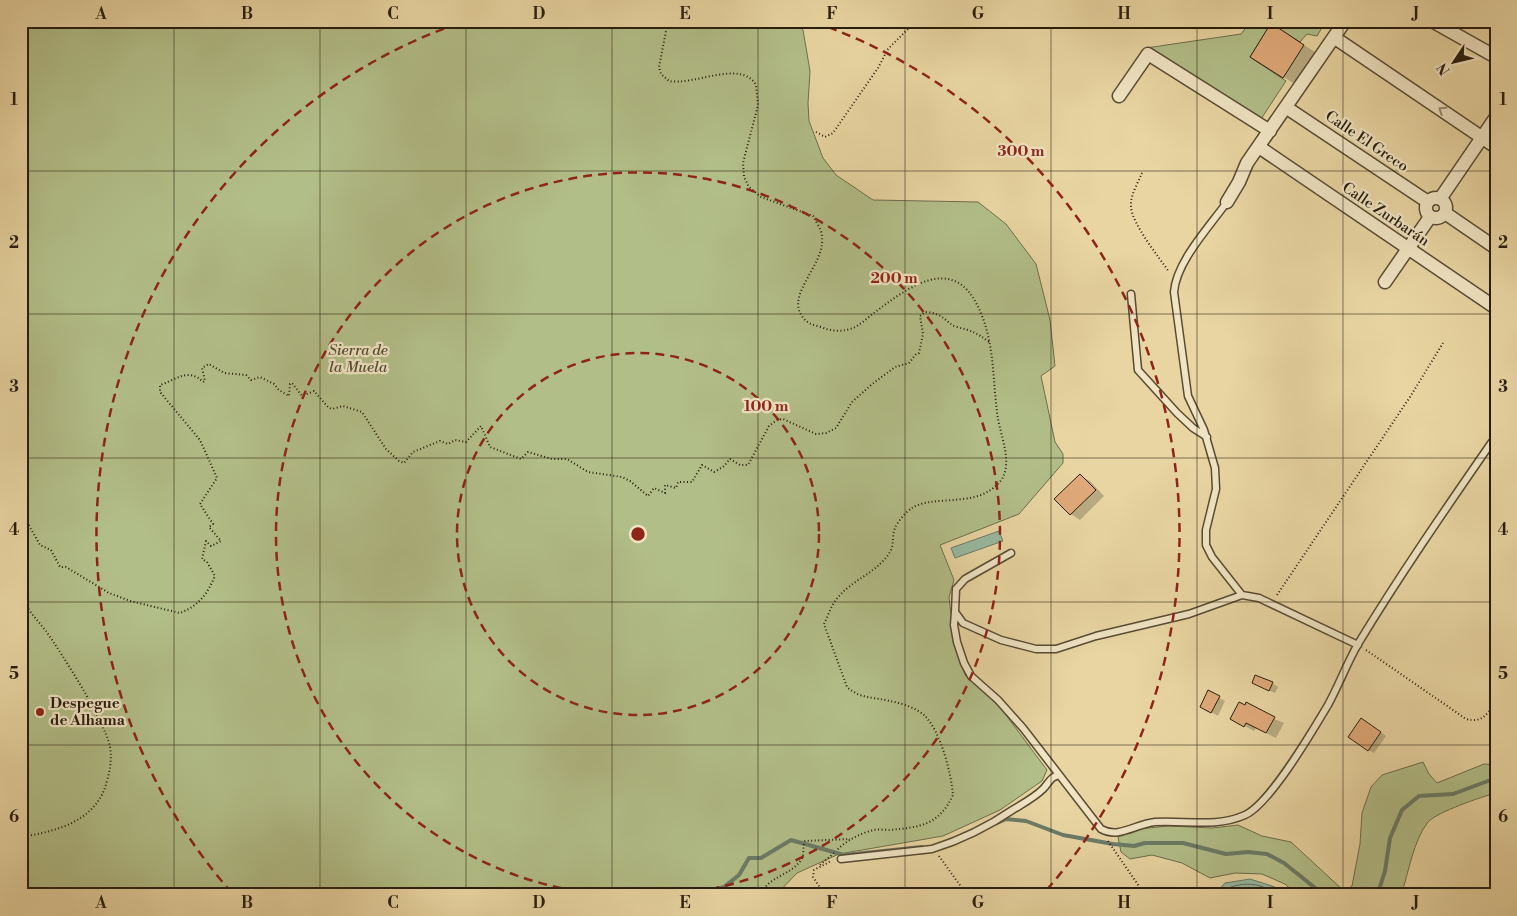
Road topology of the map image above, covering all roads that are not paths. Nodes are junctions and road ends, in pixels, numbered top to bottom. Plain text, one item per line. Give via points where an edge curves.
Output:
1 (1345, 21) edge
2 (1432, 21) edge
3 (1335, 38) junction
4 (1496, 57) edge
5 (1119, 96) dead end
6 (1287, 108) junction
7 (1496, 117) edge
8 (1270, 131) junction
9 (1483, 138) junction
10 (1258, 147) junction
11 (1496, 147) edge
12 (1434, 201) junction
13 (1227, 202) joint
14 (1445, 213) junction
15 (1430, 216) junction
16 (1496, 248) edge
17 (1408, 249) junction
18 (1385, 282) dead end
19 (1131, 294) dead end
20 (1496, 308) edge
21 (1496, 436) edge
22 (1207, 437) junction
23 (1012, 553) dead end
24 (1242, 595) junction
25 (956, 612) junction
26 (1358, 645) junction
27 (1059, 775) junction
28 (841, 859) road end

1 - 3 street
2 - 4 street
3 - 6 street
9 -> 3 street
5 - 8 street via 1148,54
6 - 8 street
6 - 12 street, Calle El Greco
7 - 9 street
8 - 10 street
9 - 11 street
9 - 12 street
10 - 13 street
10 - 17 street, Calle Zurbarán
12 - 14 street via 1446,205
12 - 15 street via 1426,210
13 - 22 lane via 1174,281 1188,396
14 - 15 street via 1438,218
14 - 16 street
15 - 17 street
17 - 18 street
17 - 20 street, Calle Zurbarán
19 - 22 lane via 1138,370 1177,413
21 - 26 lane
22 - 24 lane via 1215,468 1216,489 1206,530 1206,545
23 - 25 lane via 965,579 956,588
24 - 25 lane via 1189,614 1056,649 1036,649 1001,640 964,623
24 - 26 lane via 1260,598
25 - 27 lane via 957,642 971,676 998,700
26 - 27 lane via 1329,703 1285,772 1256,807 1245,815 1224,821 1155,822 1110,833 1101,828
27 - 28 lane via 1053,776 1043,790 972,834 932,849

